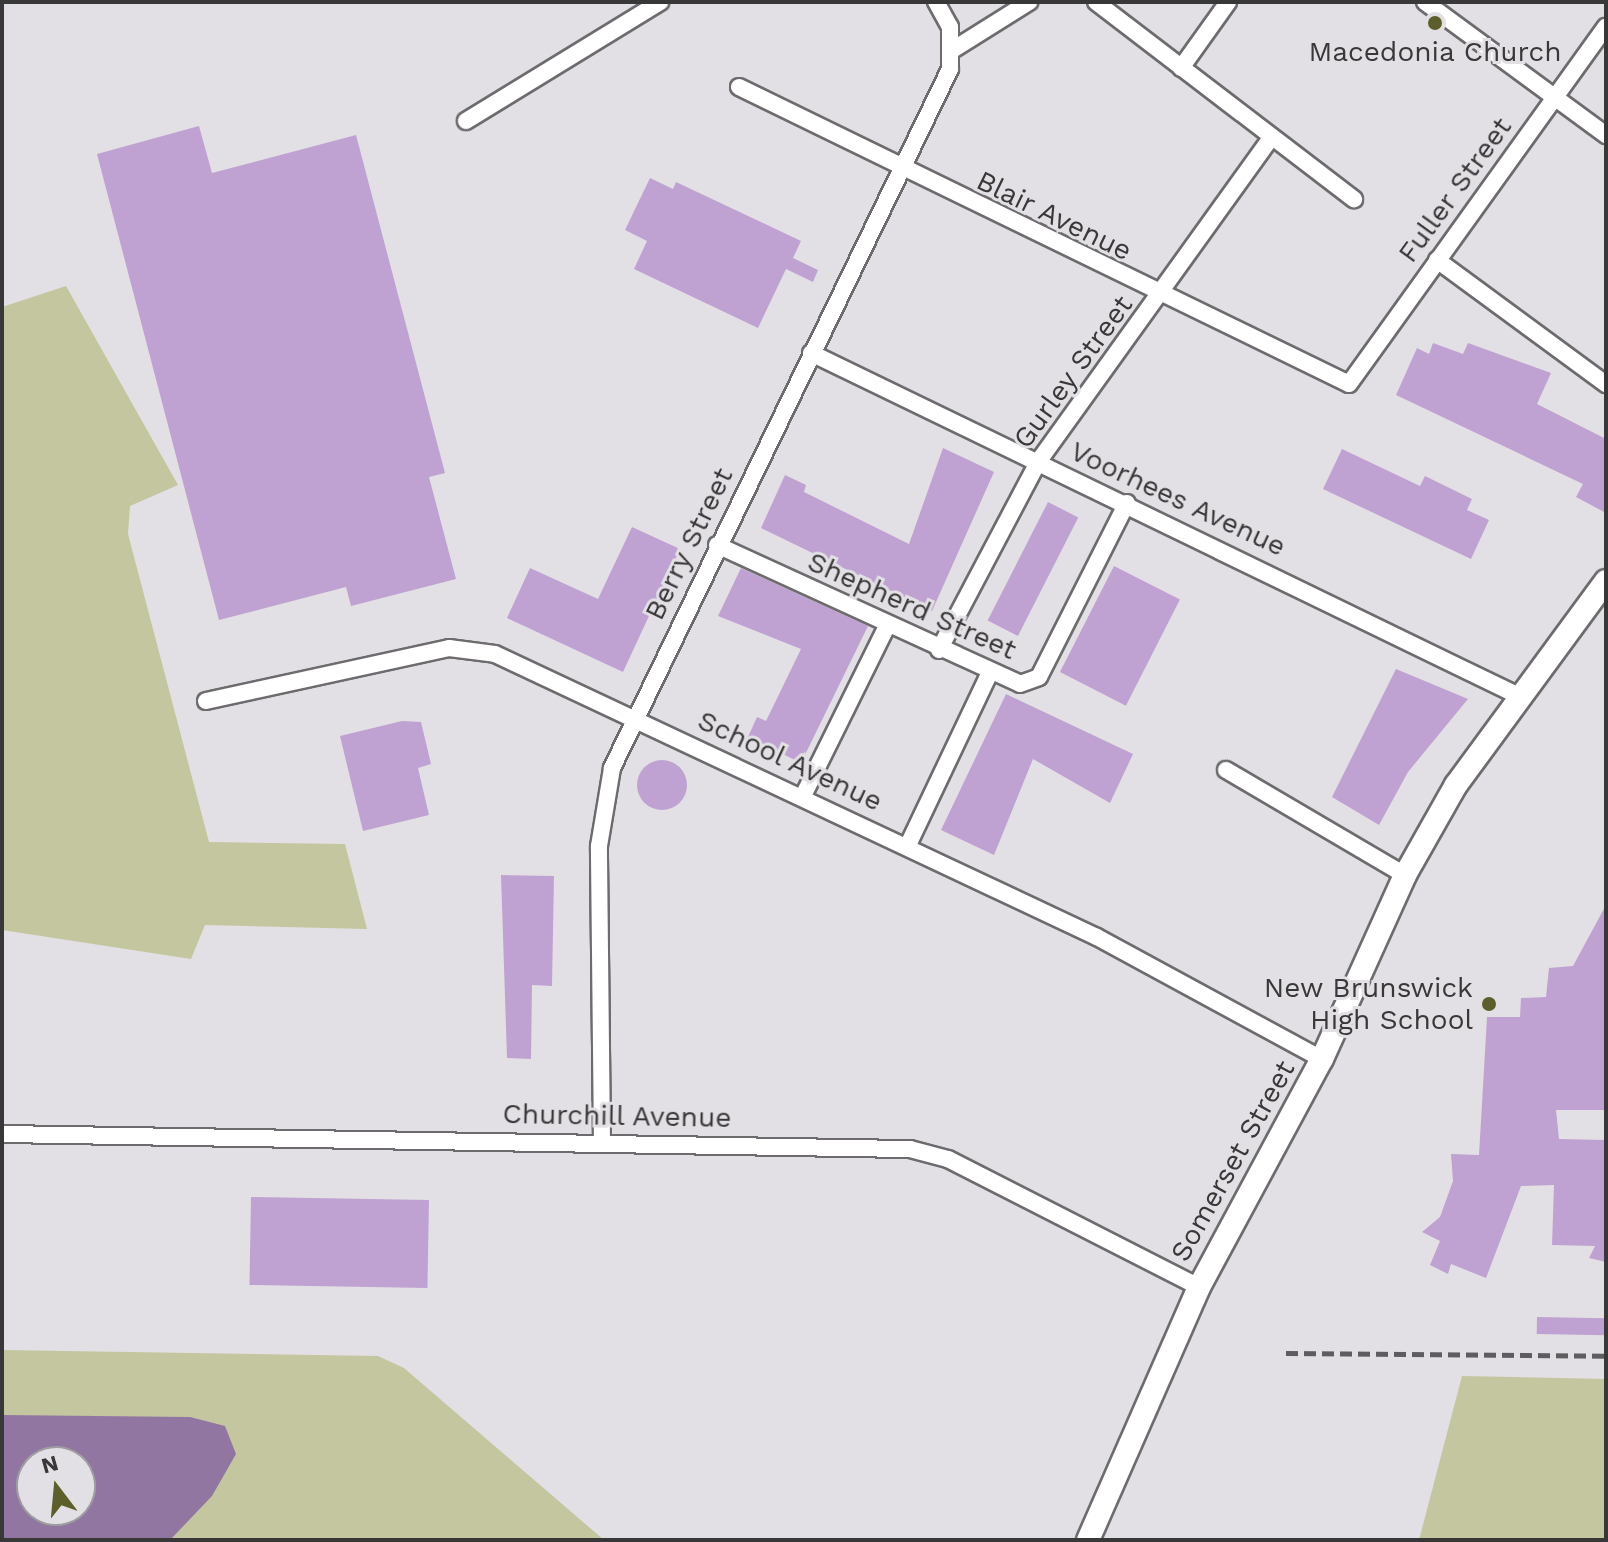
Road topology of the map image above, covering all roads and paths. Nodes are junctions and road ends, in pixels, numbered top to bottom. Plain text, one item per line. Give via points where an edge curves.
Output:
1 (660, 2) edge
2 (936, 2) edge
3 (1029, 2) edge
4 (1096, 2) edge
5 (1228, 2) edge
6 (1425, 2) edge
7 (1606, 27) edge
8 (954, 49) junction
9 (1181, 68) junction
10 (739, 87) dead end
11 (1554, 97) junction
12 (466, 121) dead end
13 (1606, 135) edge
14 (1270, 139) junction
15 (901, 171) junction
16 (1354, 199) dead end
17 (1437, 260) junction
18 (1161, 297) junction
19 (811, 353) junction
20 (1349, 384) joint
21 (1606, 384) edge
22 (1038, 462) junction
23 (1127, 503) junction
24 (717, 545) junction
25 (1606, 581) edge
26 (888, 624) junction
27 (939, 650) junction
28 (990, 672) junction
29 (1521, 697) junction
30 (206, 701) dead end
31 (634, 718) junction
32 (1226, 770) dead end
33 (803, 796) junction
34 (908, 845) junction
35 (1405, 875) junction
36 (1322, 1059) junction
37 (2, 1134) edge
38 (602, 1143) junction
39 (1199, 1287) junction
40 (1088, 1540) edge

1 - 12 street
2 - 8 street
3 - 8 street
4 - 9 street
5 - 9 street
6 - 11 street
7 - 11 street, Fuller Street
8 - 15 street, Berry Street
9 - 14 street
10 - 15 street, Blair Avenue
11 - 13 street
11 - 17 street, Fuller Street
14 - 16 street
14 - 18 street, Gurley Street
15 - 18 street, Blair Avenue
15 - 19 street, Berry Street
17 - 20 street, Fuller Street
17 - 21 street
18 - 20 street, Blair Avenue
18 - 22 street, Gurley Street
19 - 22 street, Voorhees Avenue
19 - 24 street, Berry Street
22 - 23 street, Voorhees Avenue
22 - 27 street, Gurley Street
23 - 28 street, Shepherd Street via 1039,677 1020,684
23 - 29 street, Voorhees Avenue
24 - 26 street, Shepherd Street
24 - 31 street, Berry Street
25 - 29 main road, Somerset Street
26 - 27 street, Shepherd Street
26 - 33 street
27 - 28 street, Shepherd Street
28 - 34 street
29 - 35 main road, Somerset Street via 1456,785
30 - 31 street, School Avenue via 449,648 495,654
31 - 33 street, School Avenue
31 - 38 street, Berry Street via 605,795 599,846
32 - 35 street
33 - 34 street, School Avenue
34 - 36 street, School Avenue
35 - 36 main road, Somerset Street
36 - 39 main road, Somerset Street
37 - 38 street, Churchill Avenue
38 - 39 street, Churchill Avenue via 910,1149 948,1159
39 - 40 main road, Somerset Street

